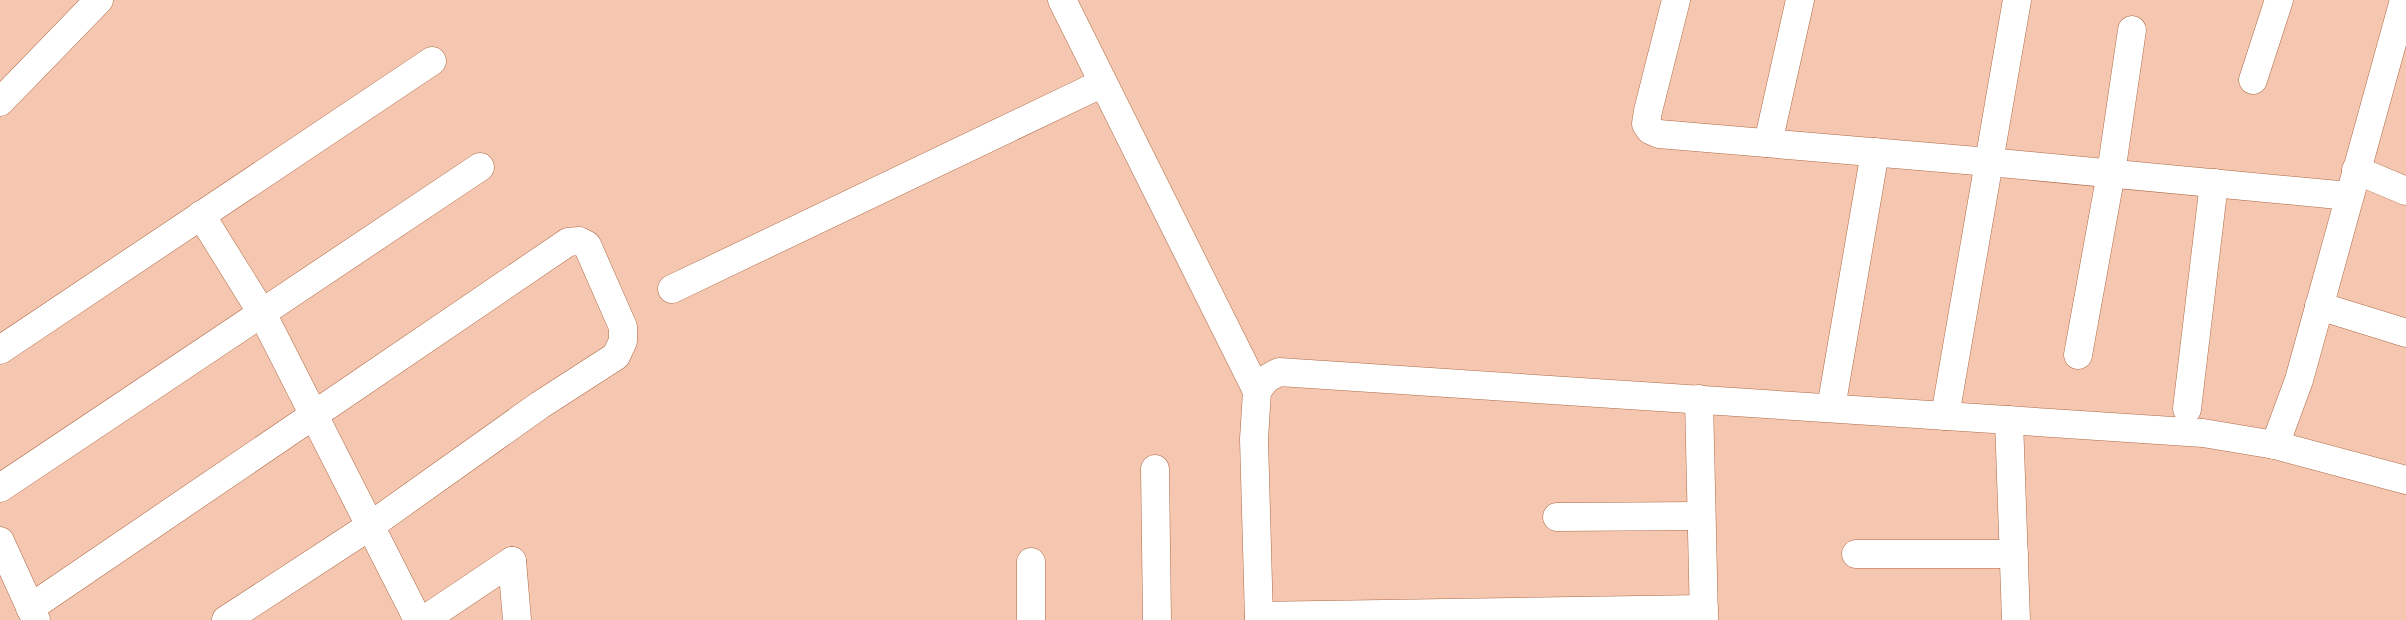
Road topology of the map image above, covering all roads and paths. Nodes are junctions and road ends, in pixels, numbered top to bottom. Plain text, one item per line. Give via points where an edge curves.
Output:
1 (99, 0) edge
2 (1062, 0) edge
3 (1676, 0) edge
4 (1800, 0) edge
5 (2017, 0) edge
6 (2279, 0) edge
7 (2404, 0) edge
8 (2132, 30) dead end
9 (2400, 33) edge
10 (432, 61) dead end
11 (2253, 80) dead end
12 (1103, 83) junction
13 (0, 102) edge
14 (1768, 143) junction
15 (1875, 152) junction
16 (1989, 162) junction
17 (480, 168) dead end
18 (2356, 170) junction
19 (2111, 173) junction
20 (2214, 183) junction
21 (2406, 191) edge
22 (2348, 196) junction
23 (202, 215) junction
24 (672, 289) dead end
25 (2319, 306) junction
26 (262, 313) junction
27 (2406, 333) edge
28 (0, 350) edge
29 (2078, 356) dead end
30 (1257, 391) junction
31 (1699, 399) junction
32 (1831, 408) junction
33 (2187, 409) dead end
34 (314, 415) junction
35 (1945, 416) junction
36 (2009, 420) junction
37 (2275, 445) junction
38 (1155, 469) dead end
39 (2403, 471) edge
40 (0, 488) edge
41 (1701, 516) junction
42 (1557, 517) dead end
43 (370, 526) junction
44 (0, 541) edge
45 (1856, 554) dead end
46 (2014, 554) junction
47 (1032, 562) dead end
48 (33, 614) edge
49 (1704, 615) edge
50 (1435, 617) edge
51 (1259, 618) edge
52 (226, 620) edge
53 (418, 620) edge
54 (424, 620) edge
55 (517, 620) edge
56 (1030, 620) edge
57 (1156, 620) edge
58 (2016, 620) edge

1 - 13 street
2 - 12 street
3 - 14 street via 1646,124 1659,134
4 - 14 street
5 - 16 street
6 - 11 street
7 - 9 street
8 - 19 street
9 - 18 street
10 - 23 street
12 - 24 street
12 - 30 street
14 - 15 street
15 - 16 street
15 - 32 street
16 - 19 street
16 - 35 street
17 - 26 street
18 - 21 street
18 - 22 street
19 - 20 street
19 - 29 street
20 - 22 street
20 - 33 street
22 - 25 street
23 - 26 street
23 - 28 street
25 - 27 street
25 - 37 street via 2299,380
26 - 34 street
26 - 40 street
30 - 31 street via 1266,379 1279,372
30 - 51 street via 1254,439
31 - 32 street
31 - 41 street
32 - 35 street
34 - 43 street
34 - 43 street via 568,242 579,241 586,245 623,327 623,341 616,356 540,405
34 - 48 street
35 - 36 street
36 - 37 street via 2203,433
36 - 46 street
37 - 39 street
38 - 57 street
41 - 42 street
41 - 49 street
43 - 52 street
43 - 53 street
44 - 48 street
45 - 46 street
46 - 58 street
47 - 56 street
49 - 50 street
50 - 51 street
54 - 55 street via 512,561

